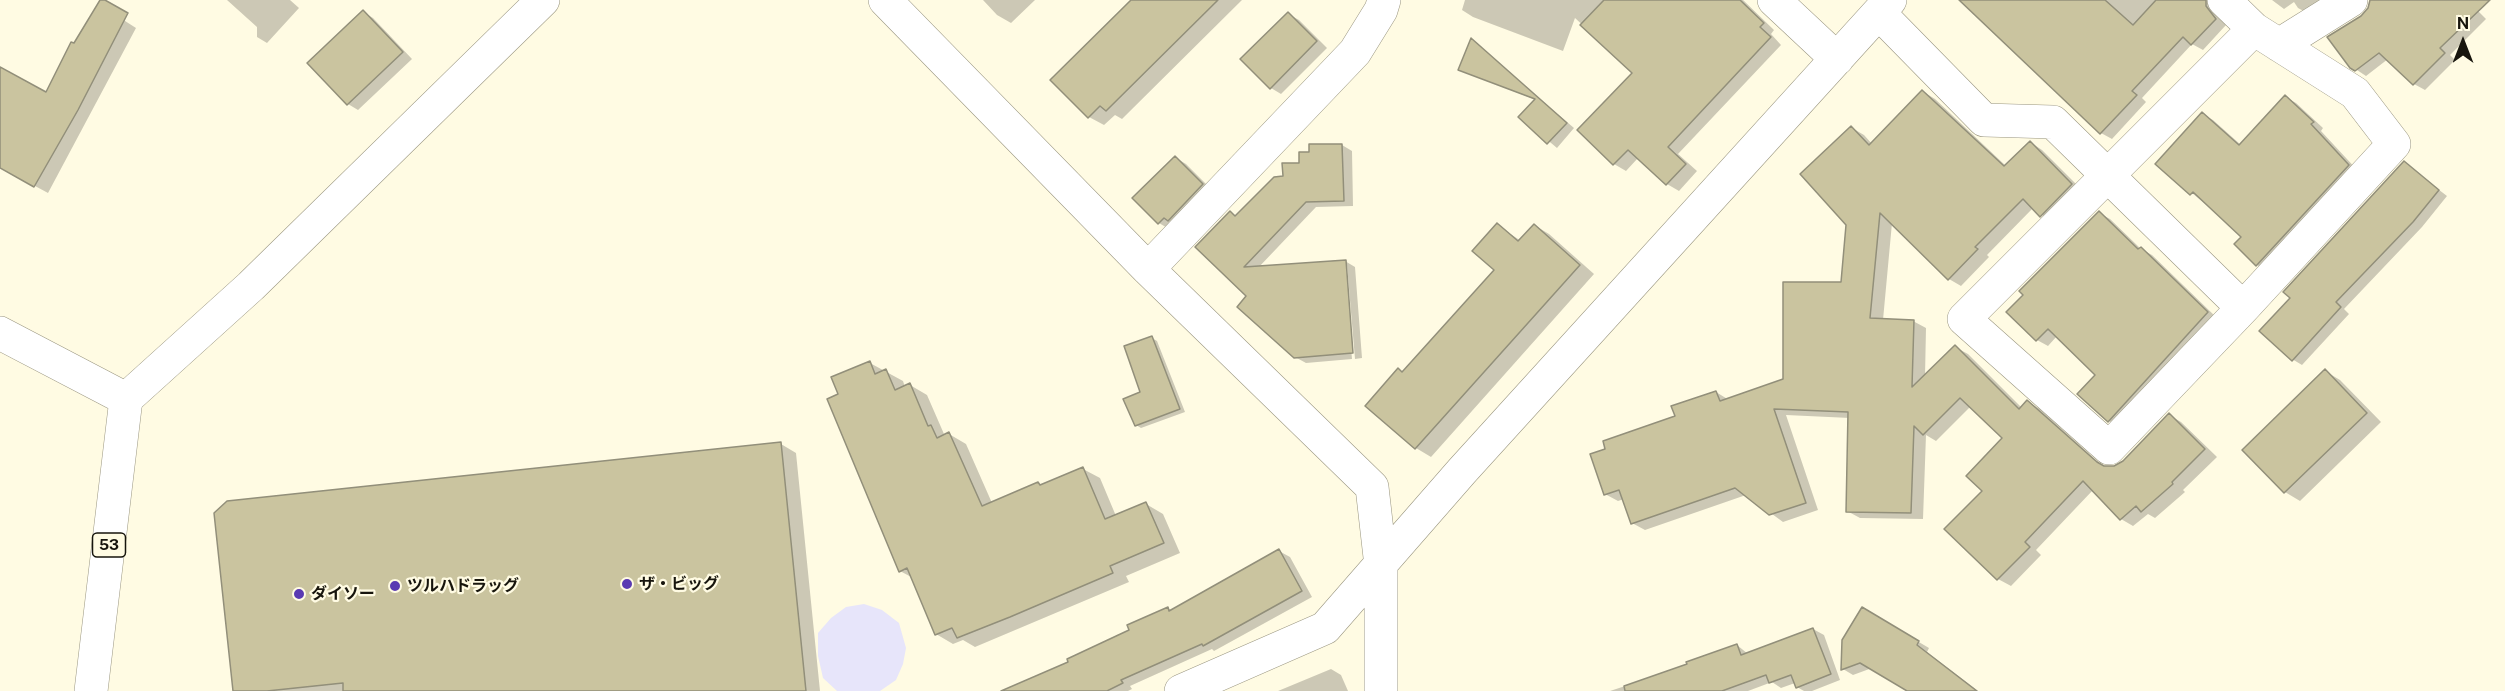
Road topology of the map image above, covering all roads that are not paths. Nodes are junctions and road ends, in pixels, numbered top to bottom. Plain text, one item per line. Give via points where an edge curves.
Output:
1 (543, 0) edge
2 (885, 0) edge
3 (1384, 0) edge
4 (1774, 0) edge
5 (2224, 0) edge
6 (2351, 0) edge
7 (1884, 6) edge
8 (2266, 37) junction
9 (1837, 59) junction
10 (2107, 176) junction
11 (1148, 269) junction
12 (2243, 308) junction
13 (0, 333) edge
14 (126, 399) junction
15 (1381, 566) junction
16 (91, 691) edge
17 (1181, 691) edge
18 (1381, 691) edge

1 - 14 street via 252,286
2 - 11 street
3 - 11 street via 1355,52
4 - 9 street
5 - 8 street
6 - 8 street
7 - 9 street
7 - 10 street via 1984,120 2053,122
8 - 10 street
8 - 12 street via 2355,93 2394,144
9 - 15 street via 1462,471
10 - 12 street
10 - 12 street via 1964,320 2109,448
11 - 15 street via 1372,487
13 - 14 street
14 - 16 street, 53
15 - 17 street via 1325,628
15 - 18 street

